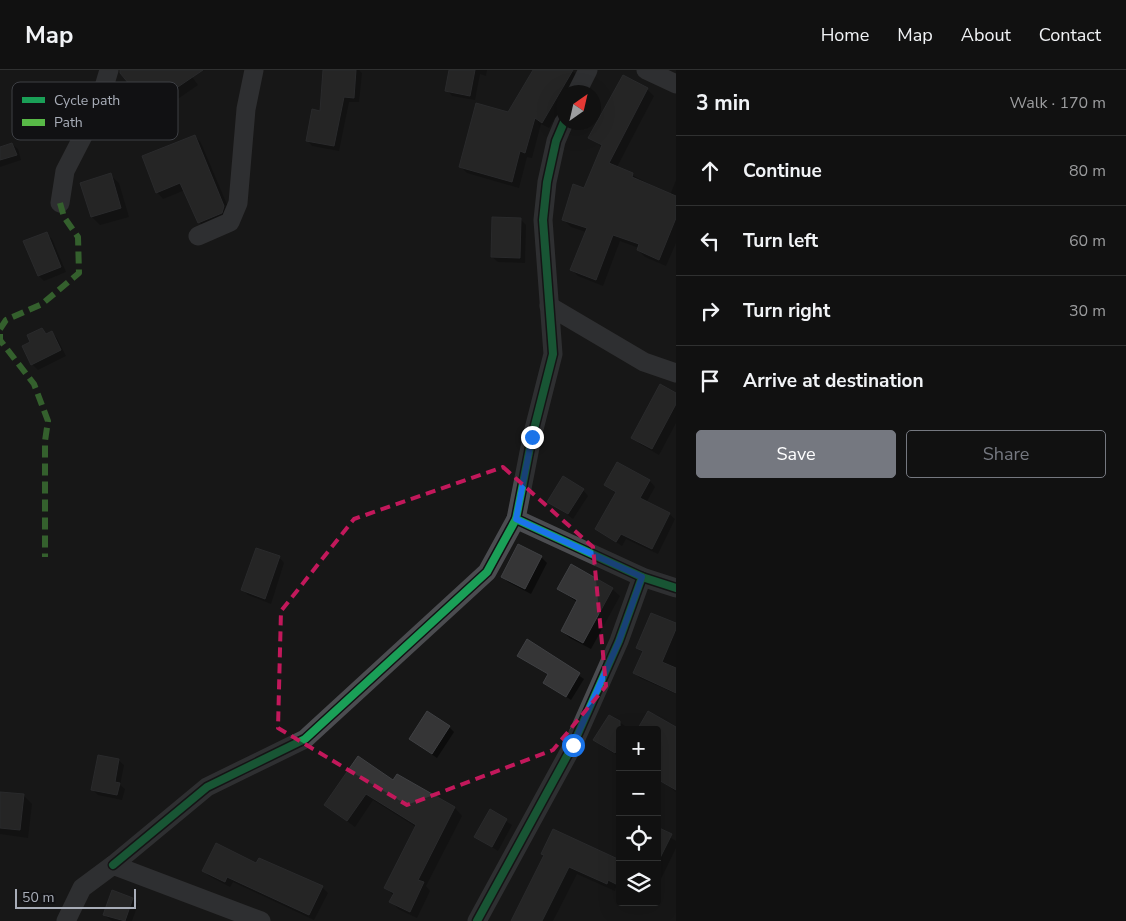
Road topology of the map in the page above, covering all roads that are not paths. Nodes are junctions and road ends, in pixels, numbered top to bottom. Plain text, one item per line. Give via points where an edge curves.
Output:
1 (109, 70) edge
2 (254, 70) edge
3 (588, 70) edge
4 (646, 70) edge
5 (105, 82) edge
6 (676, 84) edge
7 (580, 85) edge
8 (561, 130) edge
9 (81, 140) edge
10 (60, 203) dead end
11 (198, 236) dead end
12 (548, 306) junction
13 (676, 373) edge
14 (516, 519) junction
15 (642, 577) junction
16 (676, 588) edge
17 (113, 865) junction
18 (66, 921) edge
19 (261, 921) edge
20 (477, 921) edge

1 - 5 street
2 - 11 street via 246,109 238,203 230,222
3 - 7 street
4 - 6 street
8 - 12 street via 554,149 542,220
9 - 10 street via 65,171
12 - 13 street via 644,362
12 - 14 street via 553,354
14 - 15 street
14 - 17 street via 488,572 304,739 207,787
15 - 16 street
15 - 20 street via 619,641 573,745
17 - 18 street via 82,888
17 - 19 street

